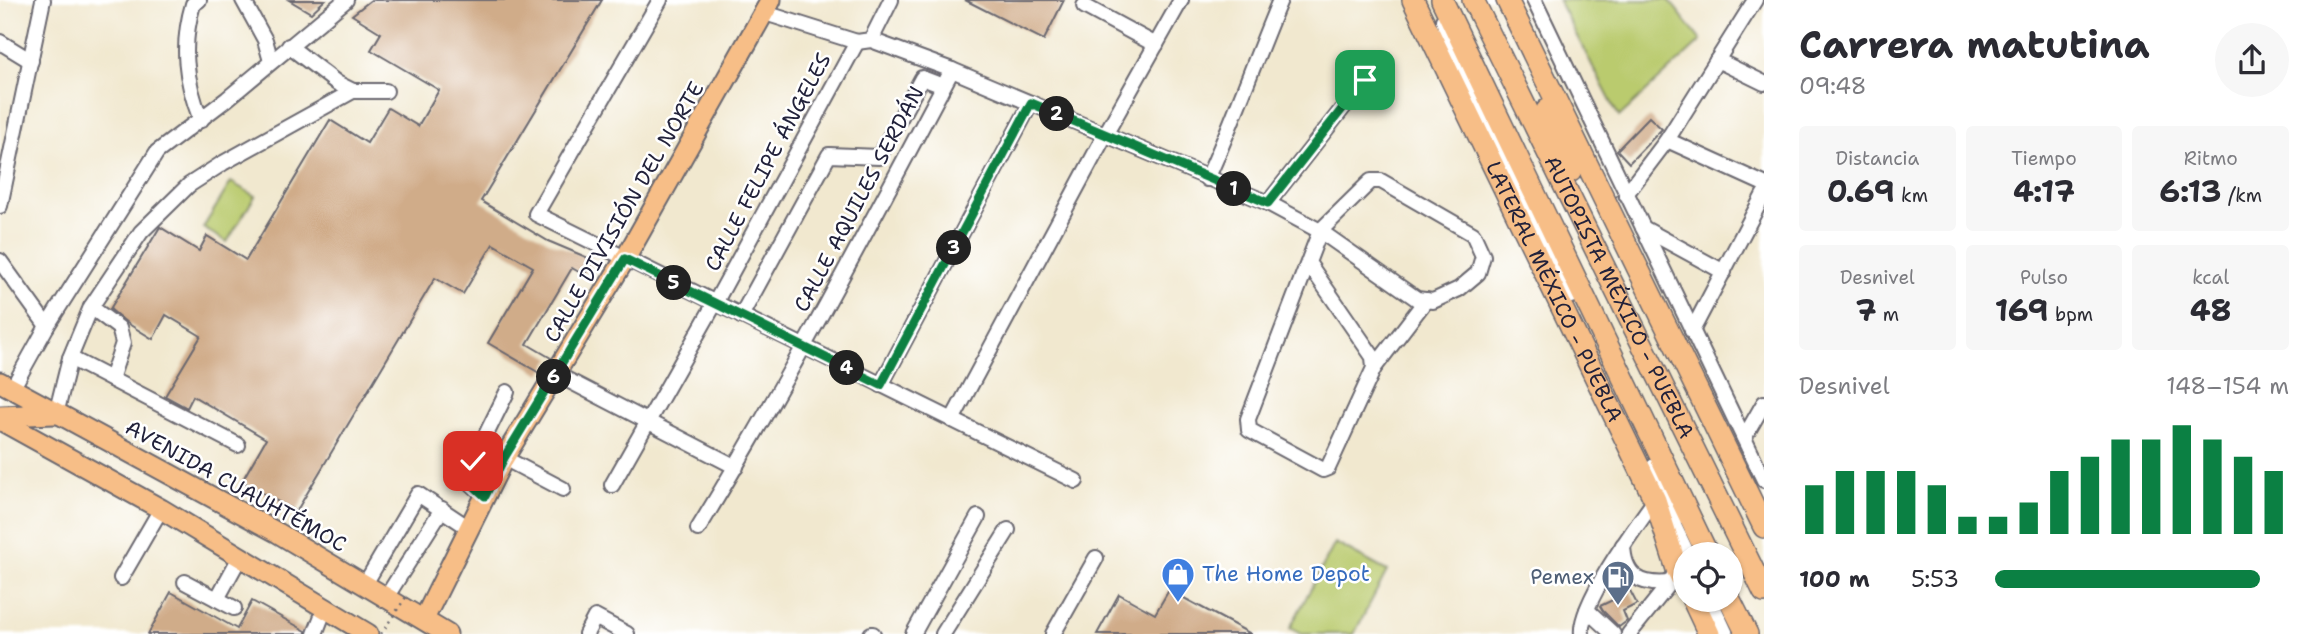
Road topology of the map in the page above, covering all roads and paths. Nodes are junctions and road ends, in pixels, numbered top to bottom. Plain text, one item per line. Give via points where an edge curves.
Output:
1 (43, 0) edge
2 (198, 0) edge
3 (243, 0) edge
4 (346, 0) edge
5 (660, 0) edge
6 (891, 0) edge
7 (1181, 0) edge
8 (1280, 0) edge
9 (1415, 0) edge
10 (1433, 0) edge
11 (1442, 0) edge
12 (1473, 0) edge
13 (1506, 0) edge
14 (1534, 0) edge
15 (1755, 0) edge
16 (768, 6) edge
17 (1084, 6) dead end
18 (864, 41) junction
19 (0, 42) edge
20 (1156, 45) junction
21 (289, 46) junction
22 (1717, 60) junction
23 (31, 61) junction
24 (271, 61) junction
25 (952, 70) junction
26 (1365, 80) dead end
27 (1764, 83) edge
28 (943, 86) junction
29 (386, 91) dead end
30 (353, 92) junction
31 (1031, 103) junction
32 (201, 120) junction
33 (1105, 135) junction
34 (1667, 140) junction
35 (1207, 178) junction
36 (1764, 184) edge
37 (1626, 194) junction
38 (1764, 194) edge
39 (1268, 203) junction
40 (0, 206) edge
41 (1643, 229) junction
42 (1320, 231) junction
43 (1596, 250) junction
44 (625, 259) junction
45 (0, 261) edge
46 (1309, 264) junction
47 (1724, 272) junction
48 (1426, 300) junction
49 (715, 303) junction
50 (91, 307) junction
51 (741, 316) junction
52 (47, 326) junction
53 (1692, 331) junction
54 (803, 347) junction
55 (70, 358) junction
56 (1374, 368) junction
57 (556, 374) junction
58 (111, 379) junction
59 (881, 385) junction
60 (6, 386) edge
61 (507, 392) dead end
62 (1764, 403) edge
63 (56, 414) junction
64 (0, 418) edge
65 (952, 420) junction
66 (648, 423) junction
67 (1744, 438) junction
68 (238, 444) dead end
69 (504, 458) junction
70 (736, 467) junction
71 (1076, 481) dead end
72 (1764, 481) edge
73 (611, 485) dead end
74 (563, 489) dead end
75 (485, 496) junction
76 (1655, 500) junction
77 (162, 509) junction
78 (442, 509) junction
79 (1727, 513) junction
80 (978, 517) dead end
81 (1764, 527) edge
82 (469, 528) junction
83 (698, 529) dead end
84 (1008, 530) dead end
85 (1690, 542) edge
86 (1702, 542) edge
87 (1623, 545) junction
88 (1673, 553) edge
89 (240, 557) junction
90 (1096, 558) dead end
91 (1673, 558) edge
92 (1764, 573) edge
93 (1673, 576) edge
94 (121, 578) dead end
95 (1673, 581) edge
96 (185, 582) dead end
97 (365, 584) junction
98 (1764, 592) edge
99 (396, 596) junction
100 (217, 599) junction
101 (234, 608) dead end
102 (324, 608) junction
103 (1587, 610) junction
104 (1699, 612) edge
105 (1716, 612) edge
106 (1723, 612) edge
107 (1736, 612) edge
108 (424, 619) junction
109 (314, 634) edge
110 (368, 634) edge
111 (381, 634) edge
112 (447, 634) edge
113 (586, 634) edge
114 (627, 634) edge
115 (913, 634) edge
116 (943, 634) edge
117 (1053, 634) edge
118 (1582, 634) edge
119 (1613, 634) edge
120 (1629, 634) edge
121 (1709, 634) edge
122 (1726, 634) edge
123 (1734, 634) edge
124 (1747, 634) edge

1 - 23 street
2 - 32 street via 186,29 189,90
3 - 24 street
4 - 21 street
5 - 44 street via 536,214
6 - 18 street, CALLE FELIPE ÁNGELES
7 - 20 street
8 - 35 street
9 - 76 highway, LATERAL MÉXICO - PUEBLA
9 - 91 street
10 - 85 street
11 - 86 highway, AUTOPISTA MÉXICO - PUEBLA
12 - 43 highway, AUTOPISTA MÉXICO - PUEBLA
13 - 43 highway
13 - 81 highway
14 - 37 street
15 - 22 street
16 - 18 street
16 - 44 main road, CALLE DIVISIÓN DEL NORTE
17 - 20 street
18 - 25 street
18 - 49 street, CALLE FELIPE ÁNGELES
19 - 23 street
20 - 33 street
21 - 24 street
21 - 30 street
22 - 27 street
22 - 34 street
23 - 40 street
24 - 32 street
25 - 28 street, CALLE AQUILES SERDÁN
25 - 31 street
26 - 39 street
28 - 51 street via 922,78 879,157 829,155
28 - 54 street, CALLE AQUILES SERDÁN
29 - 30 street
30 - 50 street via 189,185 141,232
31 - 33 street
31 - 59 street
32 - 52 street via 157,152
33 - 35 street
33 - 65 street
34 - 36 street
34 - 37 street
35 - 39 street
37 - 41 street
38 - 47 street
39 - 42 street
41 - 47 street
41 - 53 street
42 - 46 street
42 - 48 street via 1417,299
42 - 48 street via 1371,181 1381,181 1473,234 1483,256 1478,273 1458,289
43 - 79 highway, AUTOPISTA MÉXICO - PUEBLA
44 - 49 street
44 - 57 main road, CALLE DIVISIÓN DEL NORTE
45 - 52 street
46 - 56 street via 1373,357
46 - 56 street via 1248,419 1249,430 1323,470 1328,468
47 - 53 street
48 - 56 street
49 - 51 street
49 - 66 street, CALLE FELIPE ÁNGELES
50 - 55 street
50 - 58 street via 119,328 123,343
51 - 54 street
52 - 60 street
53 - 67 street
54 - 59 street
54 - 70 street, CALLE AQUILES SERDÁN
55 - 58 street
55 - 63 street
57 - 66 street
57 - 69 main road, CALLE DIVISIÓN DEL NORTE
58 - 68 street
59 - 65 street
60 - 63 main road, AVENIDA CUAUHTÉMOC
61 - 75 street via 473,461 472,484
62 - 67 street
63 - 64 main road
63 - 97 main road, AVENIDA CUAUHTÉMOC
64 - 77 main road
65 - 71 street
66 - 70 street
66 - 73 street, CALLE FELIPE ÁNGELES
67 - 72 street
69 - 74 street
69 - 75 main road, CALLE DIVISIÓN DEL NORTE
70 - 83 street, CALLE AQUILES SERDÁN
75 - 82 main road, CALLE DIVISIÓN DEL NORTE
76 - 87 street
76 - 88 highway, LATERAL MÉXICO - PUEBLA
77 - 89 main road
77 - 94 street
78 - 82 street
78 - 97 street via 418,494
78 - 99 street
79 - 92 highway
79 - 98 highway, AUTOPISTA MÉXICO - PUEBLA
80 - 115 street
82 - 108 main road, CALLE DIVISIÓN DEL NORTE
84 - 116 street
87 - 93 street via 1626,568 1642,581 1656,585
87 - 103 street
89 - 100 street
89 - 102 main road
90 - 117 street
95 - 120 street
96 - 100 street
97 - 99 main road, AVENIDA CUAUHTÉMOC
99 - 108 main road, AVENIDA CUAUHTÉMOC
99 - 111 path, bridge
100 - 101 street
102 - 109 street
102 - 110 main road
103 - 118 street
103 - 119 street
104 - 121 highway
105 - 122 street
106 - 123 street
107 - 124 highway
108 - 112 main road, AVENIDA CUAUHTÉMOC
113 - 114 street via 595,617

